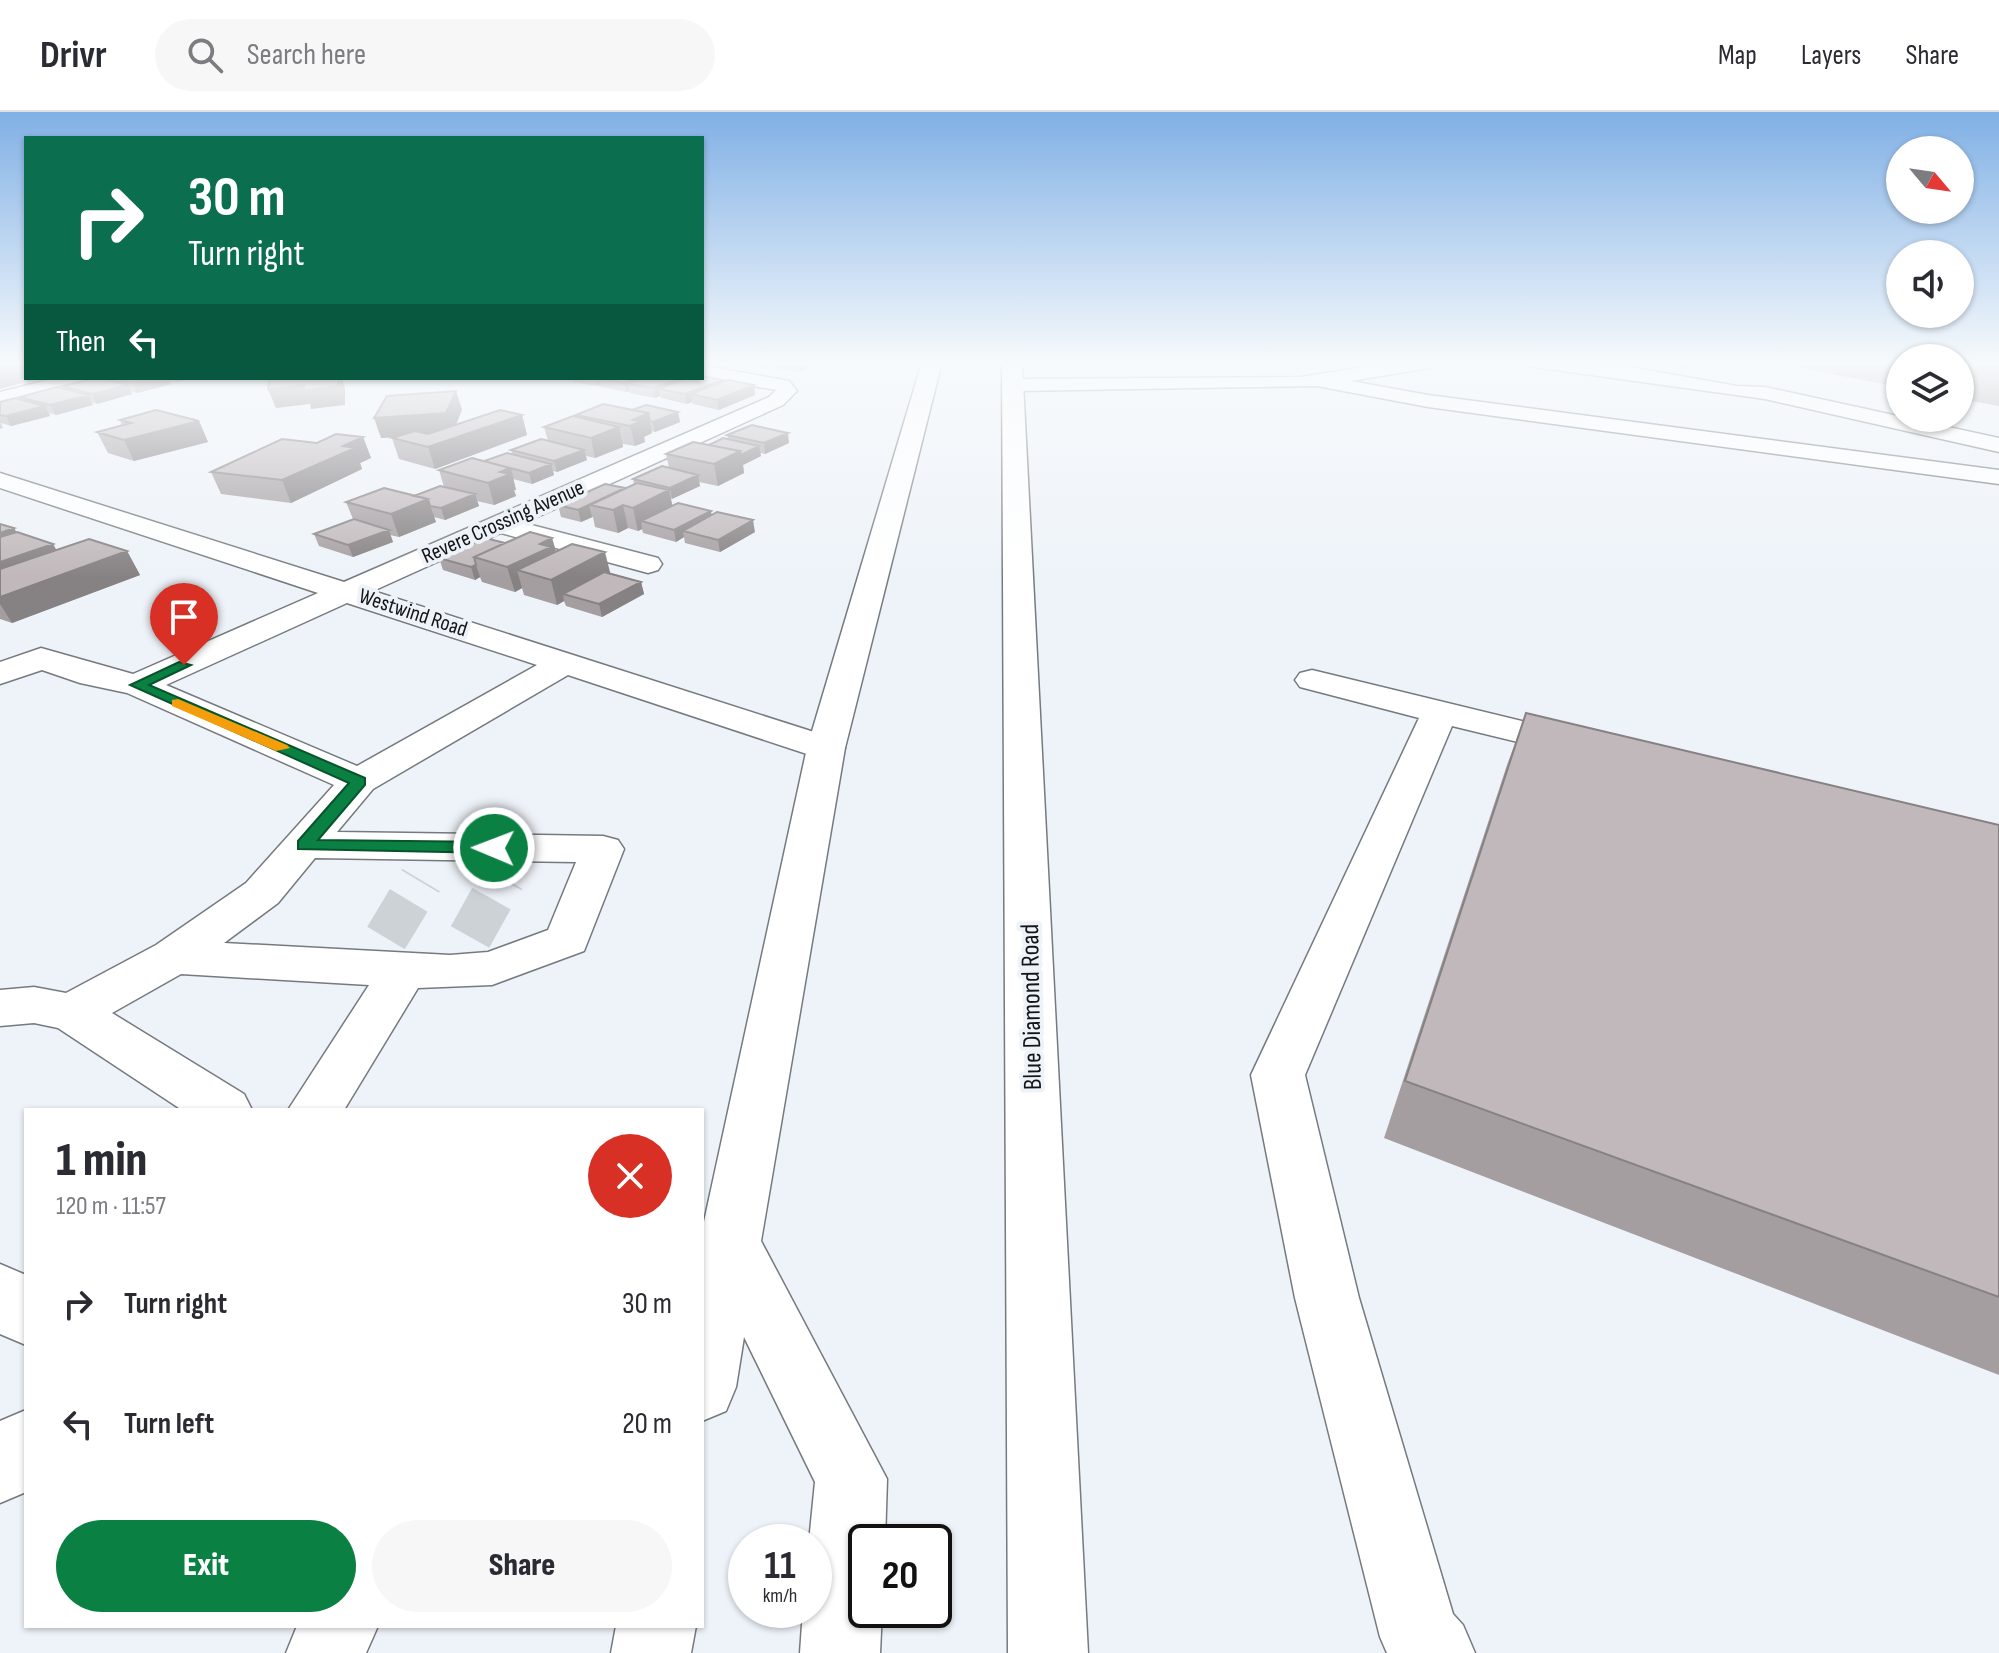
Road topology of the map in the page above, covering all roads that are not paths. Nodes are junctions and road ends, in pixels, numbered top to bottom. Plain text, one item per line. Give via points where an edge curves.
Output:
1 (702, 434) edge
2 (910, 434) edge
3 (1015, 434) edge
4 (1675, 434) edge
5 (1949, 434) edge
6 (1999, 445) edge
7 (1999, 477) edge
8 (0, 480) edge
9 (498, 524) junction
10 (648, 564) dead end
11 (349, 592) junction
12 (565, 663) junction
13 (0, 674) edge
14 (1312, 680) dead end
15 (137, 685) junction
16 (1440, 712) junction
17 (826, 748) junction
18 (1627, 757) edge
19 (359, 781) junction
20 (304, 845) junction
21 (173, 957) junction
22 (416, 957) junction
23 (0, 1008) edge
24 (72, 1013) junction
25 (222, 1108) edge
26 (316, 1108) edge
27 (730, 1243) junction
28 (0, 1293) edge
29 (24, 1313) edge
30 (704, 1377) edge
31 (24, 1447) edge
32 (0, 1467) edge
33 (337, 1628) edge
34 (656, 1628) edge
35 (326, 1653) edge
36 (651, 1653) edge
37 (840, 1653) edge
38 (1048, 1653) edge
39 (1435, 1653) edge

1 - 9 main road, Revere Crossing Avenue
2 - 17 main road
3 - 38 main road, Blue Diamond Road
4 - 7 main road
5 - 6 main road
8 - 11 main road, Westwind Road
9 - 10 main road
9 - 11 main road, Revere Crossing Avenue
11 - 12 main road, Westwind Road
11 - 15 main road, Revere Crossing Avenue
12 - 17 main road, Westwind Road
12 - 19 main road
13 - 15 main road via 41,658
14 - 16 main road
15 - 19 main road
16 - 18 main road
16 - 39 main road via 1278,1075 1327,1298 1420,1637
17 - 27 main road
19 - 20 main road
20 - 21 main road via 262,893
20 - 22 main road via 431,864 512,863 603,849 567,940 492,968
21 - 22 main road
21 - 24 main road
22 - 26 main road
23 - 24 main road via 34,1005
24 - 25 main road
27 - 30 main road
27 - 37 main road via 851,1479
28 - 29 main road
31 - 32 main road
33 - 35 main road
34 - 36 main road

